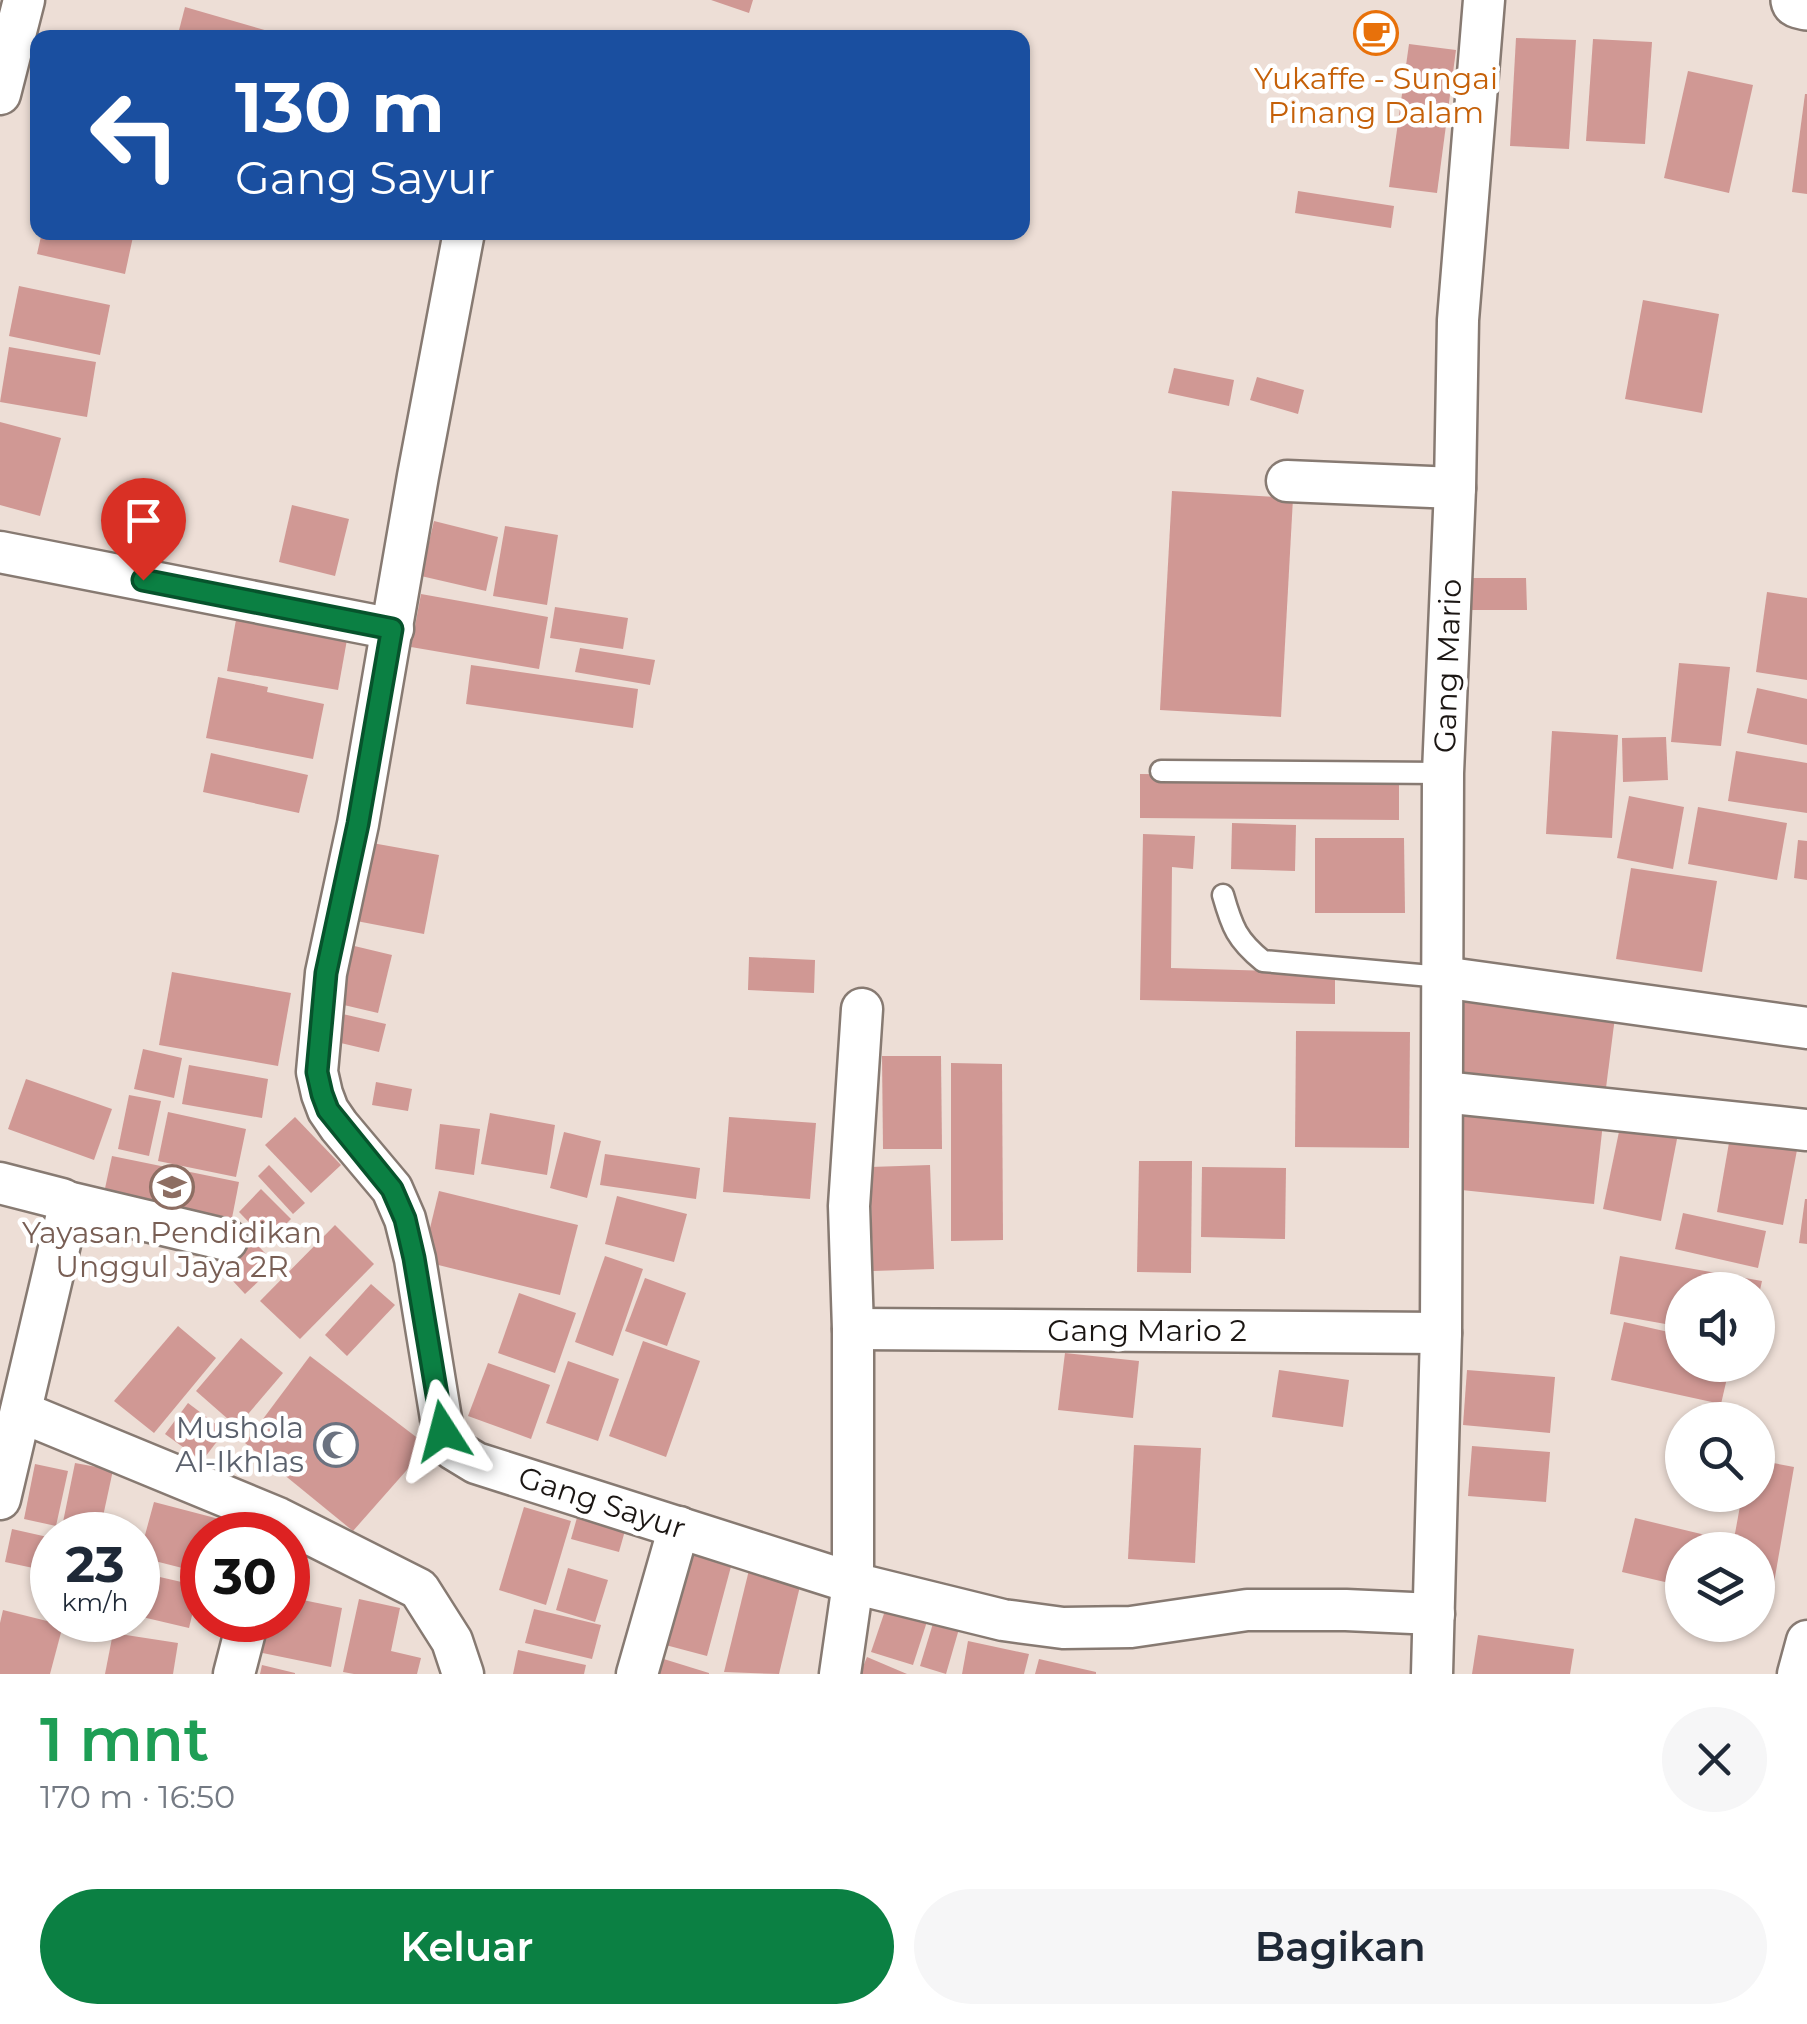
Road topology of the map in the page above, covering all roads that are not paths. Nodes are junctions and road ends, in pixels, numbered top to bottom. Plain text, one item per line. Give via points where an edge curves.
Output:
1 (24, 0) edge
2 (1484, 0) edge
3 (1798, 0) edge
4 (1807, 2) edge
5 (0, 94) edge
6 (462, 240) edge
7 (1288, 482) dead end
8 (1455, 488) junction
9 (0, 552) edge
10 (392, 629) junction
11 (1161, 771) dead end
12 (1444, 772) junction
13 (1223, 895) dead end
14 (1442, 977) junction
15 (862, 1009) dead end
16 (1807, 1028) edge
17 (1443, 1092) junction
18 (1807, 1130) edge
19 (0, 1183) edge
20 (67, 1202) junction
21 (228, 1240) dead end
22 (854, 1330) junction
23 (1441, 1333) junction
24 (21, 1412) junction
25 (0, 1500) edge
26 (244, 1512) edge
27 (679, 1527) junction
28 (310, 1541) edge
29 (853, 1583) junction
30 (1434, 1614) junction
31 (1807, 1640) edge
32 (242, 1642) edge
33 (234, 1674) edge
34 (463, 1674) edge
35 (637, 1674) edge
36 (840, 1674) edge
37 (1432, 1674) edge
38 (1798, 1674) edge

1 - 5 street
2 - 8 street, Gang Mario via 1462,252
3 - 4 highway
6 - 10 street
7 - 8 street
8 - 12 street, Gang Mario
9 - 10 street
10 - 27 street, Gang Sayur via 326,973 317,1072 322,1094 392,1189 405,1219 443,1431 453,1449 476,1463
11 - 12 lane
12 - 14 street, Gang Mario
13 - 14 lane via 1232,927 1263,960
14 - 16 street
14 - 17 street, Gang Mario
15 - 22 street via 849,1206
17 - 18 street
17 - 23 street, Gang Mario
19 - 20 street
20 - 21 street
20 - 24 street
22 - 23 street, Gang Mario 2
22 - 29 street
23 - 30 street, Gang Mario
24 - 25 street
24 - 26 street
27 - 29 street, Gang Sayur
27 - 35 street
28 - 34 street via 419,1589 452,1640
29 - 30 street, Gang Sayur via 1063,1628 1247,1610
29 - 36 street
30 - 37 street, Gang Mario
31 - 38 street
32 - 33 street

